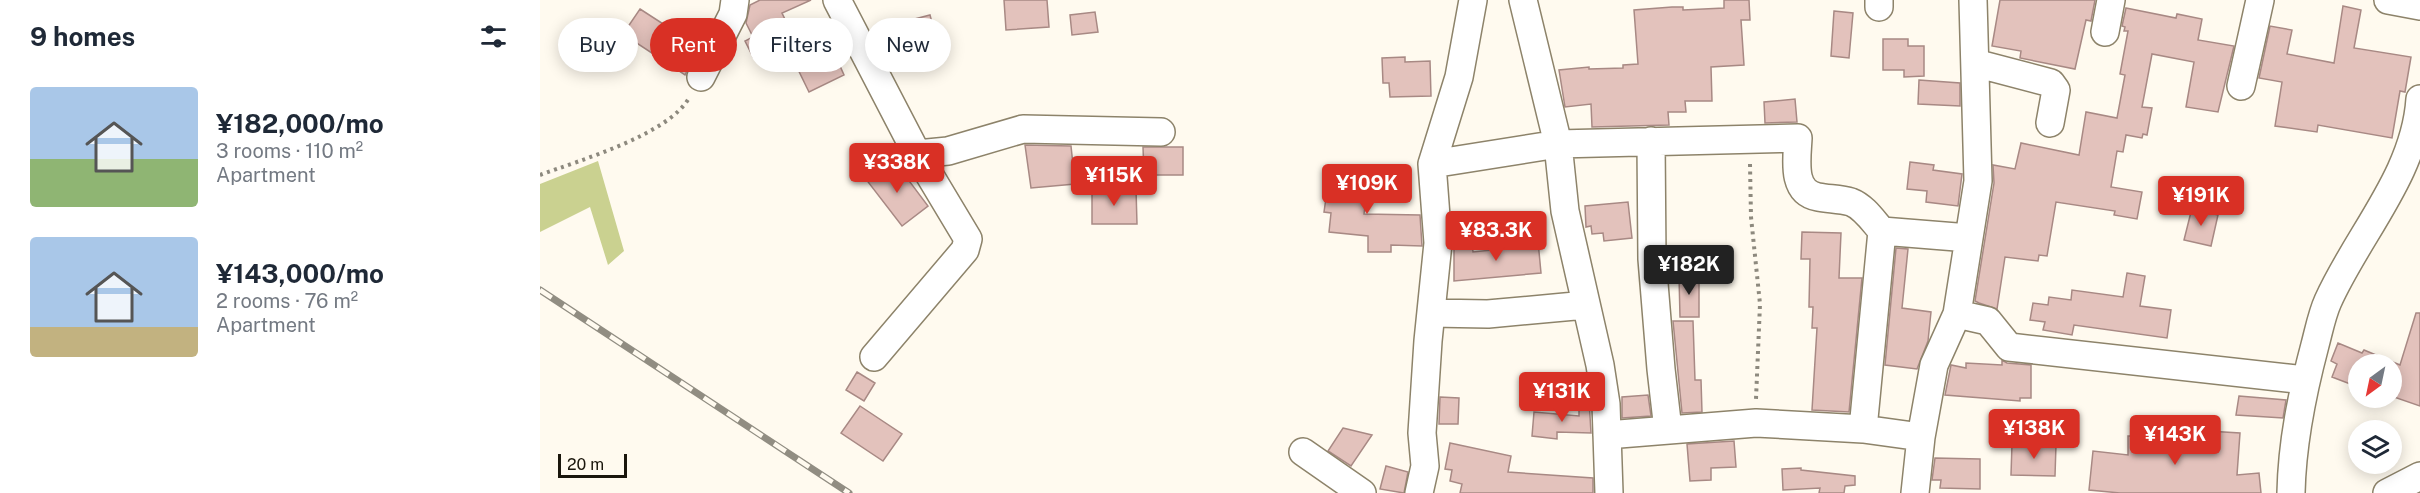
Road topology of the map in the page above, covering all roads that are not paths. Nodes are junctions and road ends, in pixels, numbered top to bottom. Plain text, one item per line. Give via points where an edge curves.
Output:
1 (735, 0) edge
2 (837, 0) edge
3 (1473, 0) edge
4 (1523, 0) edge
5 (1973, 0) edge
6 (2111, 0) edge
7 (2260, 0) edge
8 (2388, 0) edge
9 (2420, 6) edge
10 (2105, 32) dead end
11 (1975, 63) junction
12 (701, 77) road end
13 (2241, 86) dead end
14 (2420, 99) edge
15 (2050, 123) dead end
16 (1161, 132) dead end
17 (1651, 141) junction
18 (1558, 144) junction
19 (917, 154) junction
20 (1432, 165) junction
21 (1882, 231) junction
22 (1969, 238) junction
23 (1586, 305) junction
24 (1431, 314) junction
25 (1957, 314) junction
26 (874, 357) dead end
27 (2305, 380) junction
28 (1863, 429) junction
29 (1668, 430) junction
30 (1607, 435) junction
31 (1921, 437) junction
32 (1303, 452) dead end
33 (2420, 476) edge
34 (2395, 492) edge
35 (1362, 493) edge
36 (1419, 493) edge
37 (1609, 493) edge
38 (1915, 493) edge
39 (2291, 493) edge

1 - 12 street via 734,14
2 - 19 street
3 - 20 street via 1459,77
4 - 18 street
5 - 11 street
6 - 10 street
7 - 13 street
8 - 9 street
11 - 15 street via 2051,83 2056,90
11 - 22 street via 1978,181
14 - 27 street via 2409,150 2327,302
16 - 19 street via 1023,129 956,149
17 - 18 street
17 - 21 street via 1798,138 1796,171 1802,188 1815,197 1852,202
17 - 29 street via 1652,259
18 - 20 street
18 - 23 street via 1565,211
19 - 26 street via 968,239 965,250
20 - 24 street via 1438,243
21 - 22 street
21 - 28 street
22 - 25 street
23 - 24 street via 1488,314
23 - 30 street via 1600,365
24 - 36 street via 1422,433 1425,466
25 - 27 street via 1988,321 2009,347
25 - 31 street via 1934,365
27 - 39 street via 2292,460
28 - 29 street via 1756,423
28 - 31 street
29 - 30 street
30 - 37 street
31 - 38 street
32 - 35 street
33 - 34 street

